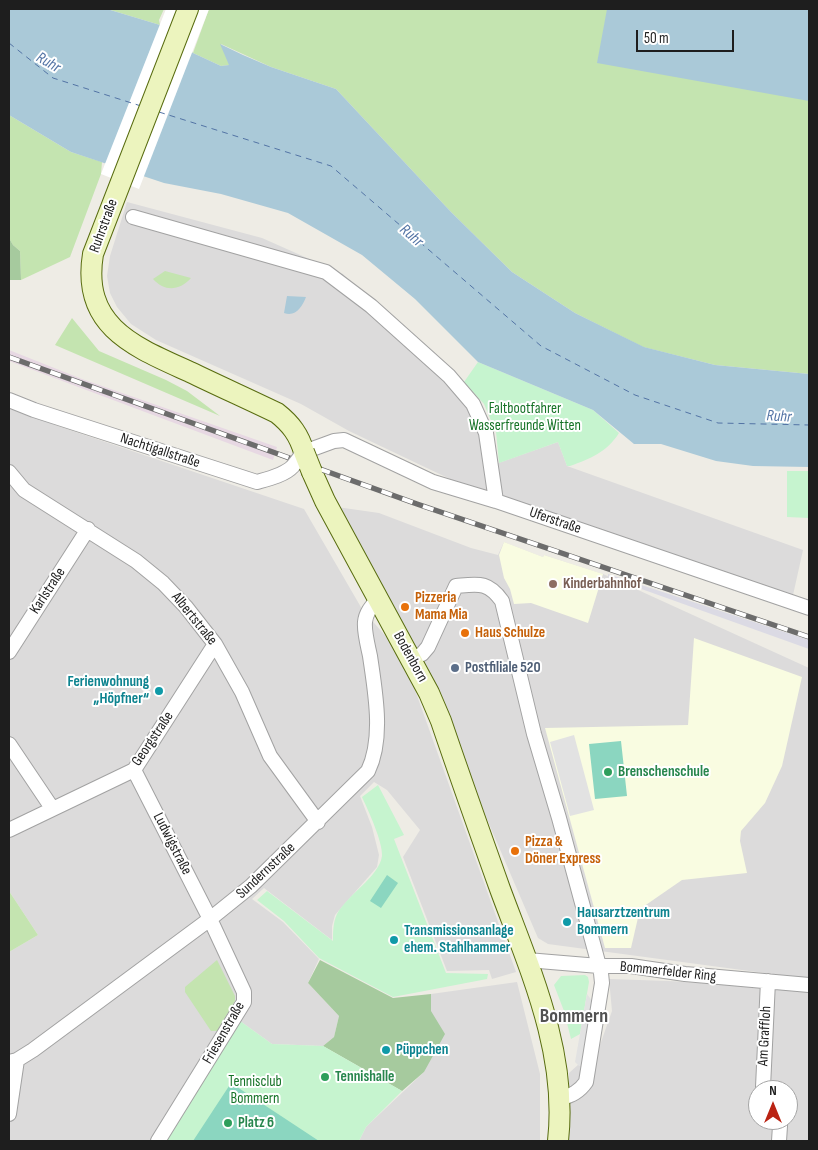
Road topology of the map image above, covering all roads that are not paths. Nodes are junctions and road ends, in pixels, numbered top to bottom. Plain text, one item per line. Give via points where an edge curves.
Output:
1 (188, 9) edge
2 (133, 217) dead end
3 (110, 326) joint
4 (9, 400) edge
5 (303, 453) junction
6 (9, 472) edge
7 (496, 501) junction
8 (88, 529) junction
9 (378, 599) junction
10 (809, 608) edge
11 (215, 644) junction
12 (9, 652) edge
13 (411, 659) junction
14 (9, 744) edge
15 (134, 770) junction
16 (52, 808) junction
17 (318, 822) junction
18 (9, 830) edge
19 (210, 919) junction
20 (527, 960) junction
21 (599, 966) junction
22 (768, 981) junction
23 (809, 985) edge
24 (13, 1061) edge
25 (763, 1080) edge
26 (560, 1099) junction
27 (9, 1114) edge
28 (158, 1141) edge
29 (558, 1141) edge

1 - 3 main road, Ruhrstraße via 93,254 91,282 94,299
2 - 7 street via 326,272 370,306 449,376 473,404 486,433
3 - 5 main road, Bodenborn via 145,352 277,413 297,434
4 - 5 street, Nachtigallstraße via 257,482 290,470
5 - 7 street, Uferstraße via 344,440 433,482
5 - 9 main road, Bodenborn, bridge
6 - 8 street, Albertstraße via 24,490
7 - 10 street, Uferstraße
8 - 11 street, Albertstraße via 163,583
8 - 12 street, Karlstraße
9 - 13 main road, Bodenborn
9 - 17 street, Sundernstraße via 368,612 365,624 377,711 372,762 362,778
11 - 15 street, Georgstraße
11 - 17 street, Albertstraße via 242,692 270,756
13 - 20 main road, Bodenborn via 441,721
13 - 21 street via 428,647 456,586 474,584 494,590 502,601 534,734
14 - 16 street
15 - 16 street, Georgstraße
15 - 19 street, Ludwigstraße
16 - 18 street, Georgstraße
17 - 19 street, Sundernstraße via 251,886
19 - 24 street, Sundernstraße via 33,1050
19 - 28 street, Friesenstraße via 244,992 244,1002
20 - 21 street, Bommerfelder Ring
20 - 26 main road, Bodenborn via 550,1034
21 - 22 street, Bommerfelder Ring via 631,966
21 - 26 street via 602,983 586,1082 573,1095
22 - 23 street, Bommerfelder Ring
22 - 25 street, Am Graffloh
24 - 27 street
26 - 29 main road, Bodenborn

